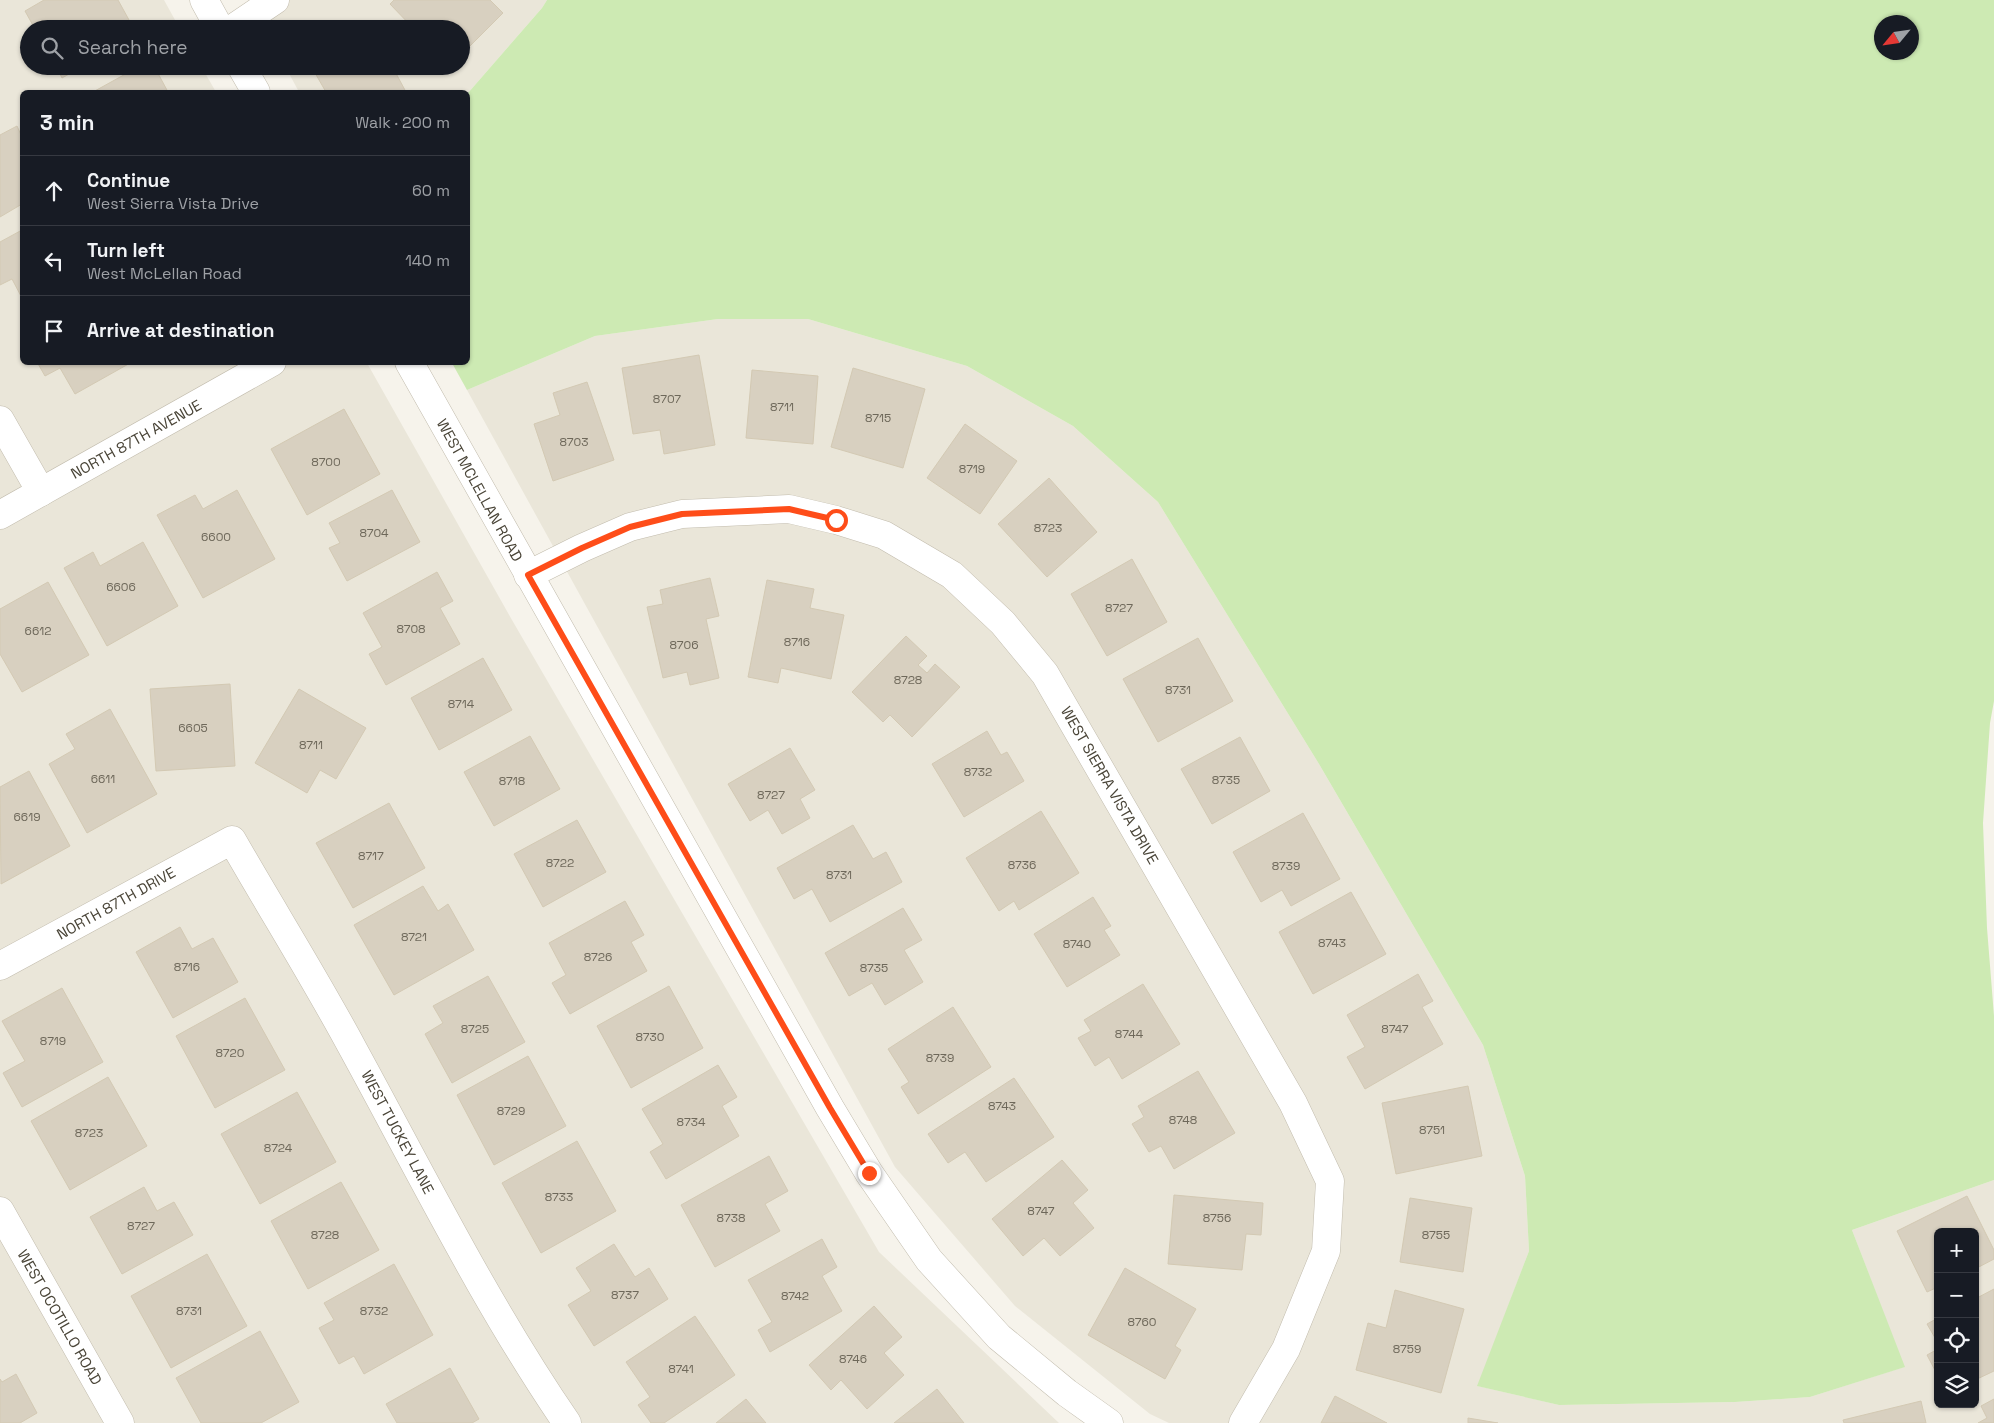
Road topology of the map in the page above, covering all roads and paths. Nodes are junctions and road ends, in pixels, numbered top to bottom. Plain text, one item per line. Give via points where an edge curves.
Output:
1 (204, 0) edge
2 (275, 0) edge
3 (215, 20) edge
4 (245, 20) edge
5 (246, 75) edge
6 (255, 90) edge
7 (267, 365) edge
8 (411, 365) edge
9 (0, 420) edge
10 (41, 492) junction
11 (0, 515) edge
12 (528, 575) junction
13 (232, 840) joint
14 (0, 966) edge
15 (0, 1211) edge
16 (120, 1423) edge
17 (567, 1423) edge
18 (1109, 1423) edge
19 (1243, 1423) edge

1 - 3 street
2 - 4 street
5 - 6 street
7 - 10 street, NORTH 87TH AVENUE
8 - 12 street, WEST MCLELLAN ROAD
9 - 10 street
10 - 11 street, NORTH 87TH AVENUE
12 - 18 street, WEST MCLELLAN ROAD via 869,1173 929,1260 998,1337
12 - 19 street, WEST SIERRA VISTA DRIVE via 630,527 673,516 789,509 884,535 952,575 1003,623 1045,674 1293,1103 1330,1181 1326,1251 1286,1349
13 - 14 street, NORTH 87TH DRIVE
13 - 17 street, WEST TUCKEY LANE via 352,1047 454,1237 532,1372
15 - 16 street, WEST OCOTILLO ROAD

